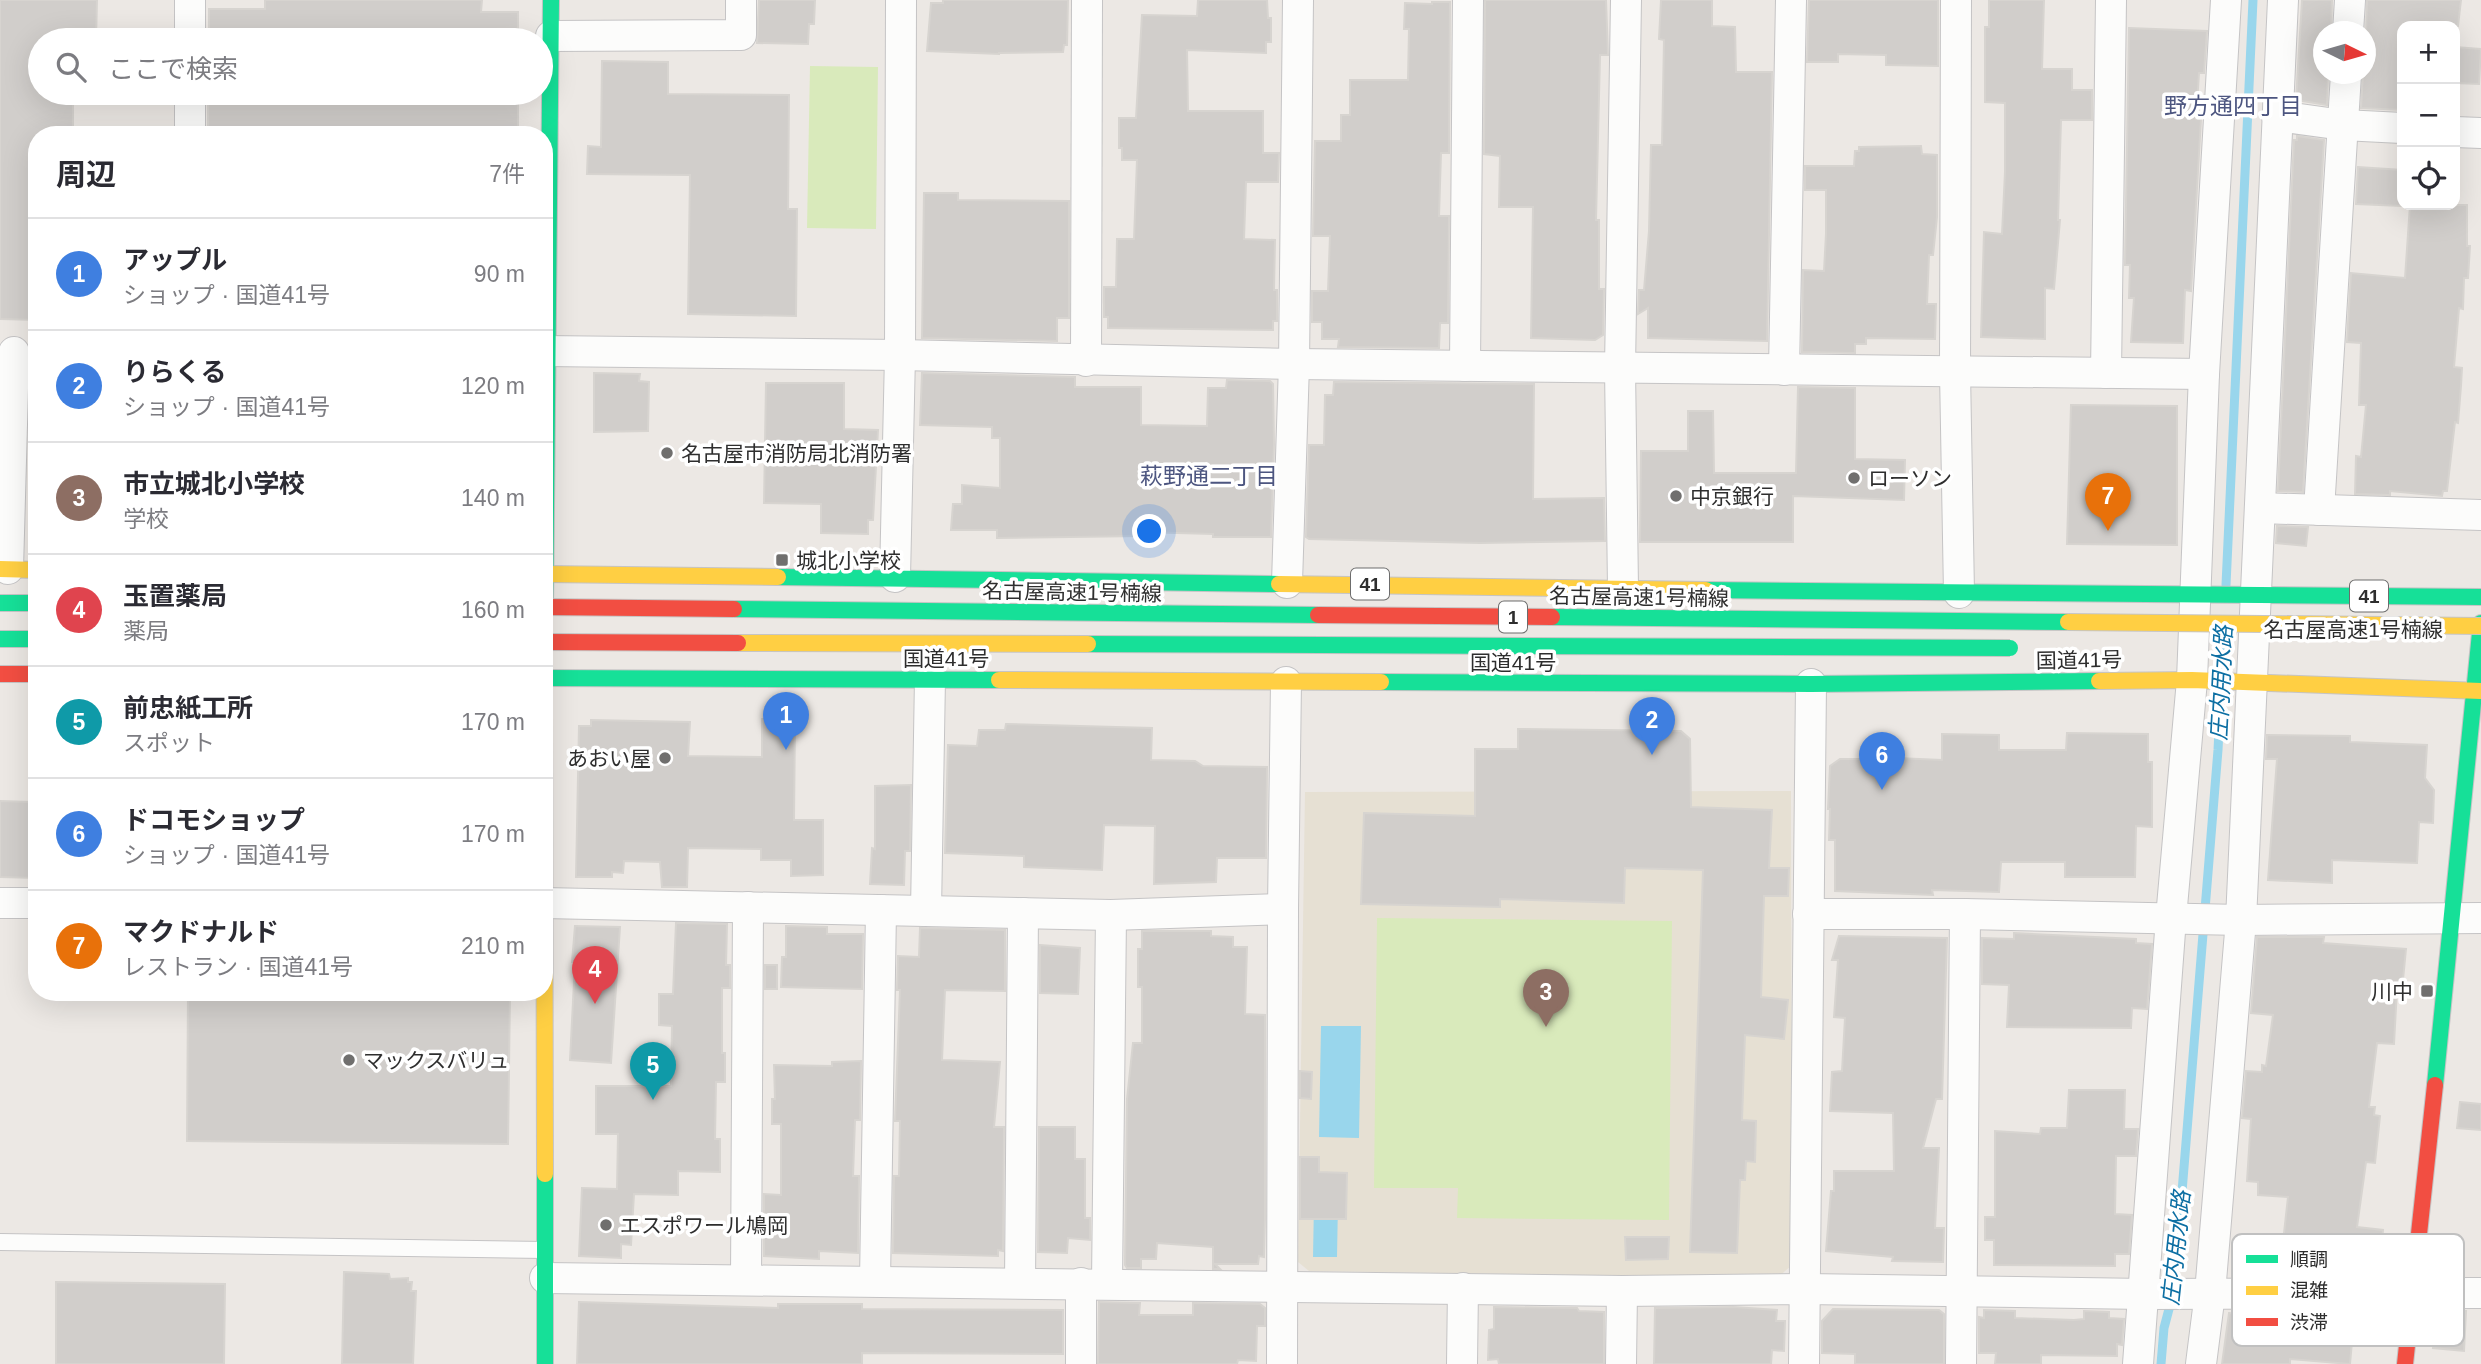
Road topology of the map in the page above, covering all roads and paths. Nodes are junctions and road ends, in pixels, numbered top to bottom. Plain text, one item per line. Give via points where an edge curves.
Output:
1 (190, 0) edge
2 (551, 0) edge
3 (741, 0) edge
4 (901, 0) edge
5 (1087, 0) edge
6 (1298, 0) edge
7 (1468, 0) edge
8 (1626, 0) edge
9 (1791, 0) edge
10 (1956, 0) edge
11 (2111, 0) edge
12 (2225, 0) edge
13 (2283, 0) edge
14 (2350, 0) edge
15 (2349, 21) edge
16 (190, 28) edge
17 (551, 28) edge
18 (553, 36) edge
19 (2345, 84) edge
20 (190, 105) edge
21 (550, 105) edge
22 (2277, 116) junction
23 (2343, 125) junction
24 (190, 126) edge
25 (550, 126) edge
26 (2397, 128) edge
27 (2460, 132) edge
28 (2481, 134) edge
29 (553, 351) edge
30 (17, 352) edge
31 (900, 355) junction
32 (1086, 361) junction
33 (1294, 364) junction
34 (1465, 366) junction
35 (1620, 368) junction
36 (1784, 370) junction
37 (1955, 372) junction
38 (2106, 373) junction
39 (2204, 374) junction
40 (2260, 508) junction
41 (2319, 510) junction
42 (2481, 515) edge
43 (15, 569) edge
44 (553, 574) edge
45 (895, 577) junction
46 (1287, 583) junction
47 (1623, 588) junction
48 (1959, 593) junction
49 (2195, 594) junction
50 (2256, 595) junction
51 (2481, 597) edge
52 (0, 603) edge
53 (28, 603) edge
54 (553, 607) edge
55 (2481, 625) edge
56 (0, 639) edge
57 (28, 639) edge
58 (553, 642) edge
59 (2021, 648) dead end
60 (2175, 649) dead end
61 (2216, 649) dead end
62 (2244, 649) dead end
63 (2272, 649) dead end
64 (0, 674) edge
65 (28, 674) edge
66 (553, 678) edge
67 (930, 678) junction
68 (2192, 680) junction
69 (1286, 682) junction
70 (2253, 683) junction
71 (1811, 684) junction
72 (2479, 691) edge
73 (0, 903) edge
74 (28, 903) edge
75 (553, 903) edge
76 (748, 907) junction
77 (881, 909) junction
78 (1283, 909) junction
79 (926, 911) junction
80 (1023, 913) junction
81 (1808, 914) junction
82 (1965, 914) junction
83 (1111, 915) junction
84 (2178, 918) junction
85 (2467, 918) edge
86 (2232, 920) junction
87 (545, 1001) edge
88 (2420, 1234) edge
89 (0, 1241) edge
90 (545, 1264) junction
91 (746, 1280) junction
92 (875, 1281) junction
93 (1020, 1283) junction
94 (1094, 1283) junction
95 (1281, 1286) junction
96 (1463, 1288) junction
97 (1805, 1289) junction
98 (1622, 1292) junction
99 (1962, 1292) junction
100 (2202, 1293) junction
101 (2232, 1293) edge
102 (2154, 1294) junction
103 (2406, 1346) edge
104 (545, 1364) edge
105 (1081, 1364) edge
106 (1282, 1364) edge
107 (1462, 1364) edge
108 (1621, 1364) edge
109 (1804, 1364) edge
110 (1961, 1364) edge
111 (2138, 1364) edge
112 (2201, 1364) edge
113 (2405, 1364) edge

1 - 16 street
2 - 17 main road
3 - 18 street via 741,35
4 - 31 street
5 - 32 street
6 - 33 street
7 - 34 street
8 - 35 street
9 - 36 street
10 - 37 street
11 - 38 street
12 - 39 street
13 - 22 street
14 - 15 street
19 - 23 street
20 - 24 street
21 - 25 main road
22 - 23 street
22 - 40 street
23 - 26 street
23 - 41 street
27 - 28 street
29 - 31 street
30 - 43 street
31 - 32 street
31 - 45 street
32 - 33 street
33 - 34 street
33 - 46 street
34 - 35 street
35 - 36 street
35 - 47 street
36 - 37 street
37 - 38 street
37 - 48 street
38 - 39 street
39 - 49 street
40 - 41 street
40 - 50 street
41 - 42 street
44 - 45 main road, 41
45 - 46 main road, 41
46 - 47 main road, 41
47 - 48 main road, 41
48 - 49 main road, 41
49 - 50 main road, 41
49 - 68 street
50 - 51 main road, 41
50 - 70 street
52 - 53 main road
54 - 55 main road, 名古屋高速1号楠線 / 1, bridge
55 - 72 main road
56 - 57 main road
58 - 59 main road, 1, bridge
60 - 61 main road
62 - 63 main road, 名古屋高速1号楠線
64 - 65 main road
66 - 67 main road, 国道41号
67 - 69 main road, 国道41号
67 - 79 street
68 - 70 main road, 国道41号
68 - 71 main road, 国道41号
68 - 84 street
69 - 71 main road, 国道41号
69 - 78 street
70 - 72 main road, 国道41号
70 - 86 street
71 - 81 street
72 - 85 main road
73 - 74 street
75 - 76 street
76 - 77 street
76 - 91 street
77 - 79 street
77 - 92 street
78 - 83 street
78 - 95 street
79 - 80 street
80 - 83 street
80 - 93 street
81 - 82 street
81 - 97 street
82 - 84 street
82 - 99 street
83 - 94 street
84 - 86 street
84 - 102 street
85 - 86 street
85 - 88 main road
86 - 100 street
87 - 90 main road
89 - 90 lane
90 - 91 street
90 - 104 main road
91 - 92 street
92 - 93 street
93 - 94 street
94 - 95 street
94 - 105 street
95 - 96 street
95 - 106 street
96 - 98 street
96 - 107 street
97 - 98 street
97 - 99 street
97 - 109 street
98 - 108 street
99 - 102 street
99 - 110 street
100 - 101 street
100 - 102 street
100 - 112 street
102 - 111 street
103 - 113 main road

